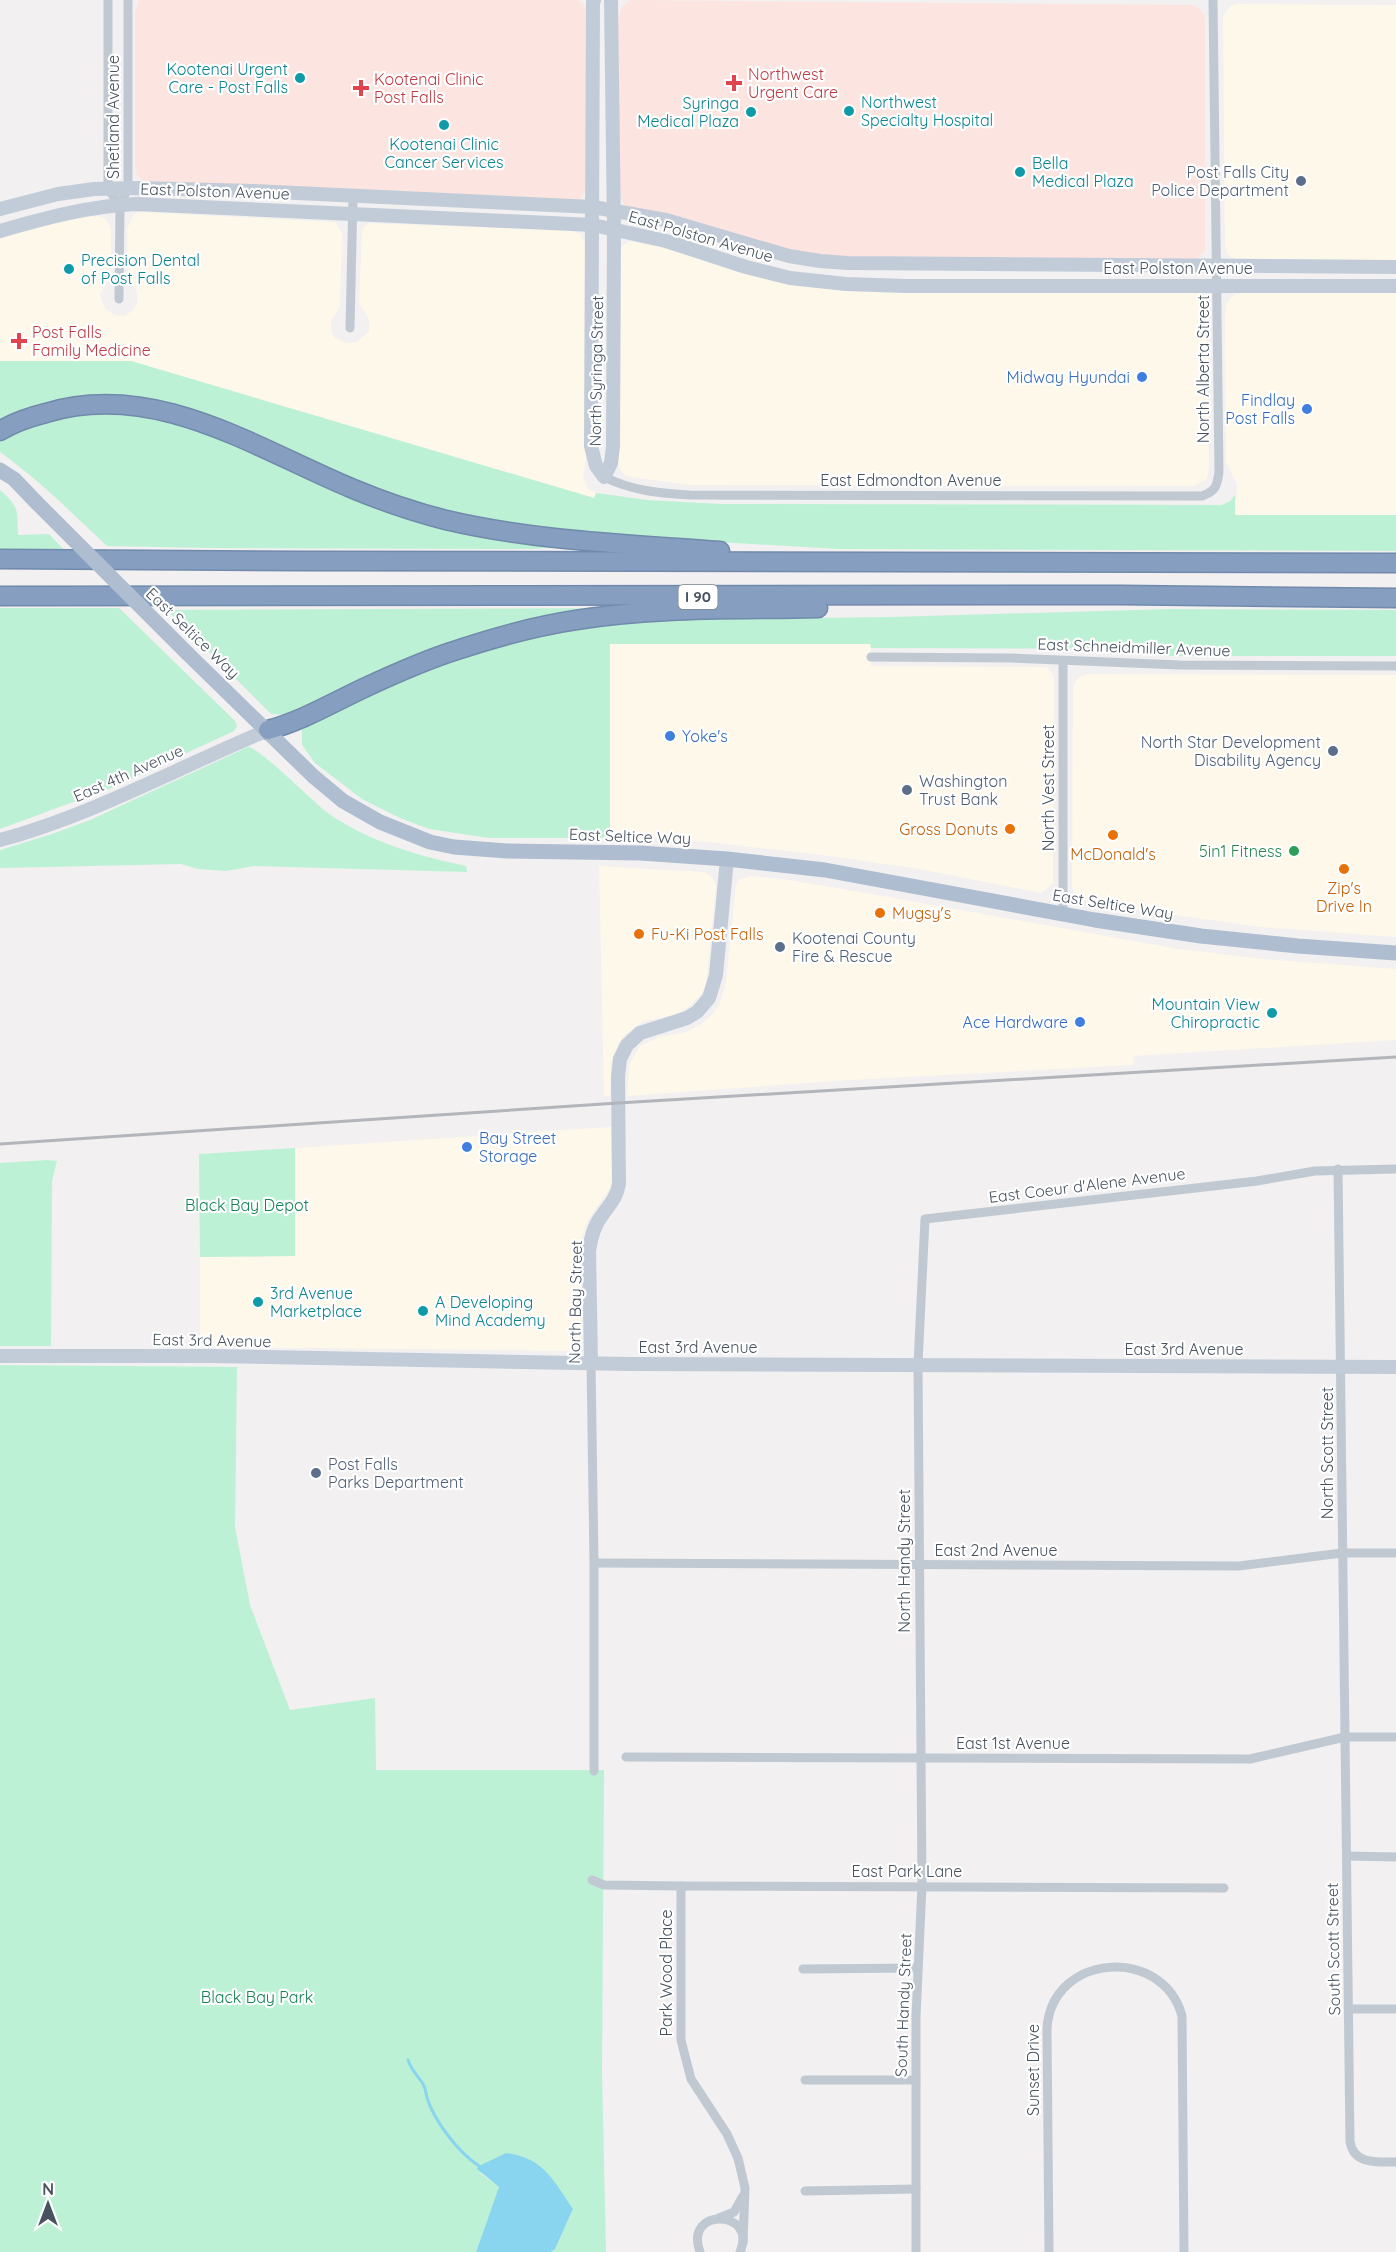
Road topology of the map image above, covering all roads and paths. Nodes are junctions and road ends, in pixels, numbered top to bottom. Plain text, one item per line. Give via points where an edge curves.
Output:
1 (108, 0) edge
2 (128, 0) edge
3 (594, 0) edge
4 (610, 0) edge
5 (1213, 0) edge
6 (128, 188) junction
7 (108, 189) junction
8 (353, 196) junction
9 (120, 205) junction
10 (593, 207) junction
11 (0, 209) edge
12 (614, 210) junction
13 (354, 213) junction
14 (593, 225) junction
15 (614, 229) junction
16 (0, 231) edge
17 (1218, 266) junction
18 (1396, 267) edge
19 (1218, 285) junction
20 (1396, 286) edge
21 (119, 299) dead end
22 (350, 328) dead end
23 (0, 431) edge
24 (0, 470) edge
25 (604, 477) junction
26 (1217, 486) joint
27 (0, 559) edge
28 (872, 562) junction
29 (1396, 563) edge
30 (1121, 595) junction
31 (0, 596) edge
32 (1396, 598) edge
33 (871, 657) dead end
34 (1063, 661) junction
35 (1396, 666) edge
36 (268, 730) junction
37 (0, 840) edge
38 (727, 859) junction
39 (1063, 915) junction
40 (1396, 953) edge
41 (1396, 1169) edge
42 (1338, 1170) junction
43 (0, 1356) edge
44 (591, 1362) junction
45 (918, 1364) junction
46 (1341, 1367) junction
47 (1396, 1367) edge
48 (1342, 1553) junction
49 (1396, 1553) edge
50 (594, 1563) junction
51 (919, 1565) junction
52 (1345, 1737) junction
53 (1396, 1737) edge
54 (626, 1757) dead end
55 (921, 1758) junction
56 (594, 1771) dead end
57 (1347, 1856) junction
58 (1396, 1857) edge
59 (592, 1880) dead end
60 (681, 1886) junction
61 (922, 1886) junction
62 (1224, 1888) dead end
63 (918, 1968) junction
64 (803, 1969) dead end
65 (1396, 2008) edge
66 (1349, 2009) junction
67 (805, 2080) dead end
68 (916, 2080) junction
69 (1396, 2162) edge
70 (745, 2188) junction
71 (916, 2189) junction
72 (805, 2191) dead end
73 (719, 2218) junction
74 (743, 2242) junction
75 (700, 2252) edge
76 (740, 2252) edge
77 (916, 2252) edge
78 (1049, 2252) edge
79 (1184, 2252) edge

1 - 7 street, Shetland Avenue
2 - 6 street, Shetland Avenue
3 - 10 street, North Syringa Street
4 - 12 street, North Syringa Street
5 - 17 street, North Alberta Street
6 - 7 street, East Polston Avenue
6 - 8 street, East Polston Avenue
6 - 9 street, Shetland Avenue
7 - 9 street, Shetland Avenue
7 - 11 street, East Polston Avenue via 58,194
8 - 10 street, East Polston Avenue
8 - 13 street
9 - 13 street, East Polston Avenue
9 - 16 street, East Polston Avenue via 52,215
9 - 21 street
10 - 12 street, East Polston Avenue
10 - 14 street, North Syringa Street
12 - 15 street, North Syringa Street
12 - 17 street, East Polston Avenue via 820,261
13 - 14 street, East Polston Avenue
13 - 22 street
14 - 15 street, East Polston Avenue
14 - 25 street, North Syringa Street via 591,446 596,466
15 - 19 street, East Polston Avenue via 746,267 821,282 906,286
15 - 25 street, North Syringa Street via 613,446
17 - 18 street, East Polston Avenue
17 - 19 street, North Alberta Street
19 - 20 street, East Polston Avenue
19 - 26 street, North Alberta Street
23 - 28 highway via 72,406 102,404 159,409 209,424 378,498 473,526 570,539
24 - 36 main road, East Seltice Way, bridge via 14,479
25 - 26 street, East Edmondton Avenue via 625,487 689,495 1202,496
27 - 28 highway, I 90
28 - 29 highway, I 90
30 - 31 highway, I 90
30 - 32 highway, I 90
30 - 36 highway via 926,606 648,612 576,620 455,650 298,721
33 - 34 street, East Schneidmiller Avenue
34 - 35 street, East Schneidmiller Avenue
34 - 39 street, North Vest Street
36 - 37 street, East 4th Avenue via 75,816
36 - 38 main road, East Seltice Way via 343,801 380,822 430,842 507,851 623,852
38 - 39 main road, East Seltice Way via 825,870
38 - 44 street, North Bay Street via 714,987 709,998 687,1018 640,1033 620,1059 619,1184 591,1237 589,1251
39 - 40 main road, East Seltice Way via 1230,939
41 - 42 street, East Coeur d'Alene Avenue
42 - 45 street, East Coeur d'Alene Avenue via 925,1219
42 - 46 street, North Scott Street
43 - 44 street, East 3rd Avenue
44 - 45 street, East 3rd Avenue
44 - 50 street, North Bay Street
45 - 46 street, East 3rd Avenue
45 - 51 street, North Handy Street
46 - 47 street, East 3rd Avenue
46 - 48 street, North Scott Street
48 - 49 street, East 2nd Avenue
48 - 51 street, East 2nd Avenue via 1239,1566
48 - 52 street, North Scott Street
50 - 51 street, East 2nd Avenue
50 - 56 street, North Bay Street
51 - 55 street, North Handy Street
52 - 53 street, East 1st Avenue
52 - 55 street, East 1st Avenue via 1250,1759
52 - 57 street, South Scott Street
54 - 55 street, East 1st Avenue
55 - 61 street, South Handy Street
57 - 58 street
57 - 66 street, South Scott Street
59 - 60 street, East Park Lane via 604,1885
60 - 61 street, East Park Lane
60 - 70 street, Park Wood Place via 680,2030 685,2060 696,2089 727,2134
61 - 62 street, East Park Lane
61 - 63 street, South Handy Street
63 - 64 street
63 - 68 street, South Handy Street
65 - 66 street
66 - 69 street, South Scott Street via 1351,2148 1369,2162
67 - 68 street
68 - 71 street, South Handy Street
70 - 73 street via 734,2212
70 - 74 street, Park Wood Place
71 - 72 street
71 - 77 street, South Handy Street
73 - 74 street via 739,2228
73 - 75 street via 700,2230
74 - 76 street, Park Wood Place
78 - 79 street, Sunset Drive via 1049,2010 1059,1992 1080,1974 1123,1968 1141,1971 1162,1983 1174,1997 1182,2016

